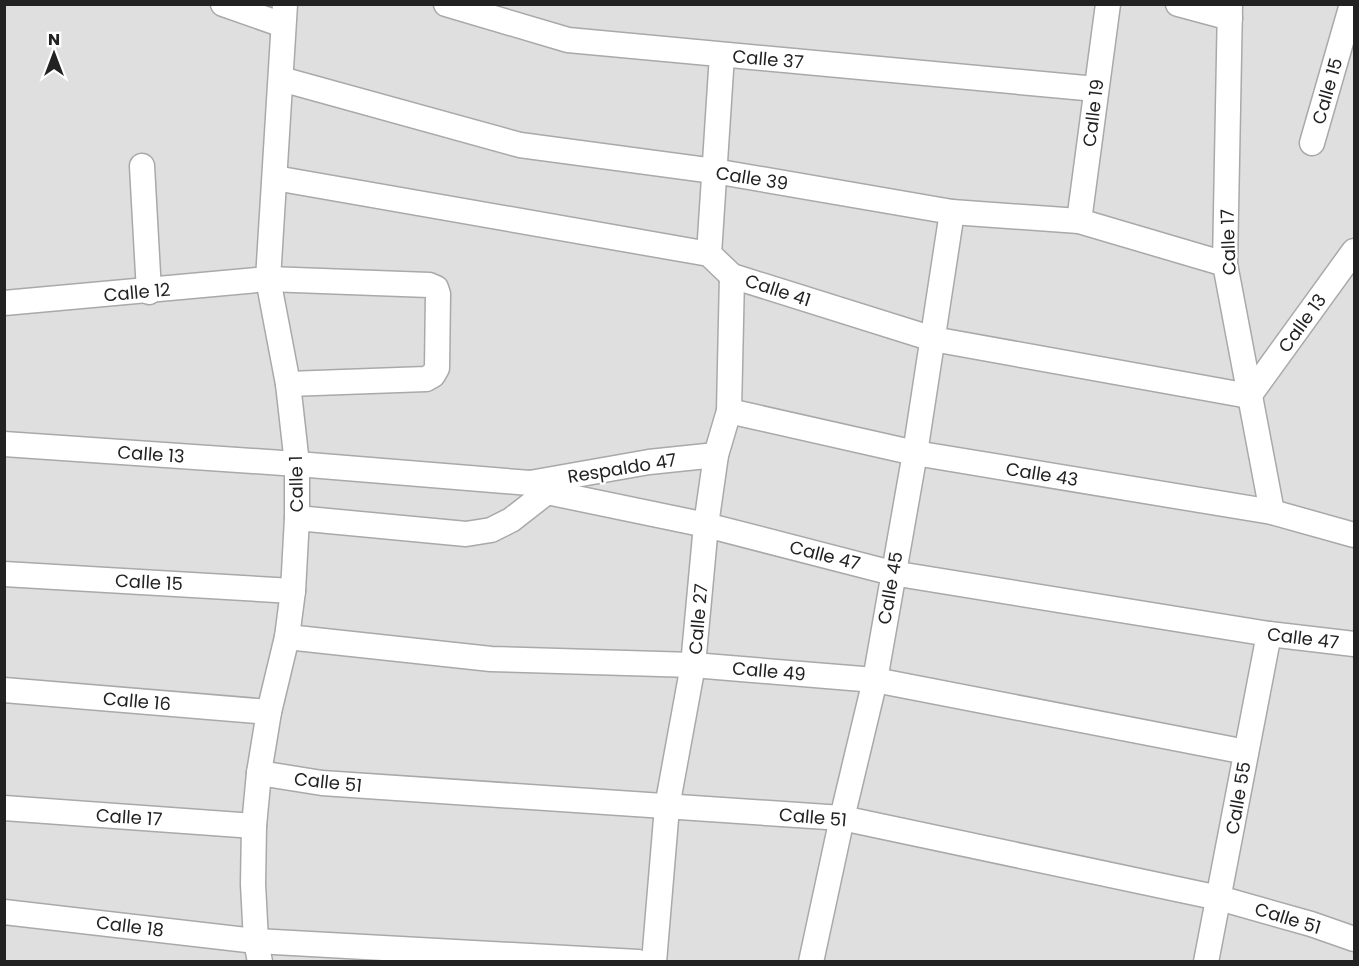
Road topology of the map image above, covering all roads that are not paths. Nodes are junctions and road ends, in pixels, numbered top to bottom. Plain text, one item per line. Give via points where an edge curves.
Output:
1 (223, 4) edge
2 (446, 4) edge
3 (1108, 4) edge
4 (1178, 4) edge
5 (1352, 4) edge
6 (1230, 11) edge
7 (284, 15) edge
8 (722, 55) junction
9 (280, 80) junction
10 (1096, 89) junction
11 (1312, 143) dead end
12 (142, 166) dead end
13 (714, 171) junction
14 (275, 178) junction
15 (952, 212) junction
16 (1079, 221) junction
17 (1354, 251) edge
18 (708, 254) junction
19 (1225, 264) junction
20 (732, 276) junction
21 (268, 279) junction
22 (149, 291) junction
23 (4, 303) edge
24 (933, 339) junction
25 (288, 384) junction
26 (1249, 396) junction
27 (729, 411) junction
28 (4, 444) edge
29 (915, 453) junction
30 (716, 455) junction
31 (297, 464) junction
32 (538, 488) junction
33 (1272, 512) junction
34 (297, 518) junction
35 (706, 525) junction
36 (1354, 535) edge
37 (892, 573) junction
38 (4, 574) edge
39 (293, 591) junction
40 (1269, 634) junction
41 (287, 637) junction
42 (1354, 644) edge
43 (693, 665) junction
44 (875, 680) junction
45 (4, 690) edge
46 (269, 712) junction
47 (1246, 752) junction
48 (259, 773) junction
49 (668, 807) junction
50 (4, 808) edge
51 (842, 818) junction
52 (254, 826) junction
53 (1219, 898) junction
54 (4, 912) edge
55 (1354, 939) edge
56 (258, 951) edge
57 (638, 962) edge
58 (654, 962) edge
59 (811, 962) edge
60 (1206, 962) edge

1 - 7 street
2 - 8 street, Calle 37 via 568,40
3 - 10 street, Calle 19
4 - 6 street
5 - 11 street, Calle 15
6 - 19 street, Calle 17
7 - 9 street, Calle 1
8 - 10 street, Calle 37
8 - 13 street
9 - 13 street, Calle 39 via 520,145
9 - 14 street, Calle 1
10 - 16 street, Calle 19
12 - 22 street
13 - 15 street, Calle 39
13 - 18 street
14 - 18 street
14 - 21 street, Calle 1
15 - 16 street, Calle 39
15 - 24 street, Calle 45
16 - 19 street, Calle 39
17 - 26 street, Calle 13
18 - 20 street, Calle 41
19 - 26 street, Calle 17
20 - 24 street, Calle 41
20 - 27 street, Calle 27
21 - 22 street, Calle 12
21 - 25 street, Calle 1
21 - 25 street, Calle 12 via 429,285 438,294 437,368 433,375 426,379
22 - 23 street, Calle 12
24 - 26 street, Calle 41
24 - 29 street, Calle 45
25 - 31 street, Calle 1
26 - 33 street, Calle 17
27 - 29 street, Calle 43
27 - 30 street, Calle 27
28 - 31 street, Calle 13
29 - 33 street, Calle 43
29 - 37 street, Calle 45
30 - 32 street, Respaldo 47 via 649,462
30 - 35 street, Calle 27
31 - 32 street, Calle 47
31 - 34 street, Calle 1
32 - 34 street via 511,520 491,530 466,534
32 - 35 street, Calle 47
33 - 36 street, Calle 43
34 - 39 street, Calle 1
35 - 37 street, Calle 47
35 - 43 street, Calle 27
37 - 40 street, Calle 47
37 - 44 street, Calle 45
38 - 39 street, Calle 15
39 - 41 street, Calle 1
40 - 42 street, Calle 47
40 - 47 street, Calle 55
41 - 43 street, Calle 49 via 491,659
41 - 46 street, Calle 1
43 - 44 street, Calle 49
43 - 49 street, Calle 27
44 - 47 street, Calle 49
44 - 51 street, Calle 45
45 - 46 street, Calle 16
46 - 48 street, Calle 1
47 - 53 street, Calle 55
48 - 49 street, Calle 51 via 322,783
48 - 52 street, Calle 1
49 - 51 street, Calle 51
49 - 58 street, Calle 27
50 - 52 street, Calle 17
51 - 53 street, Calle 51
51 - 59 street, Calle 45
52 - 56 street, Calle 1
53 - 55 street, Calle 51
53 - 60 street, Calle 55
54 - 56 street, Calle 18
56 - 57 street, Calle 18

